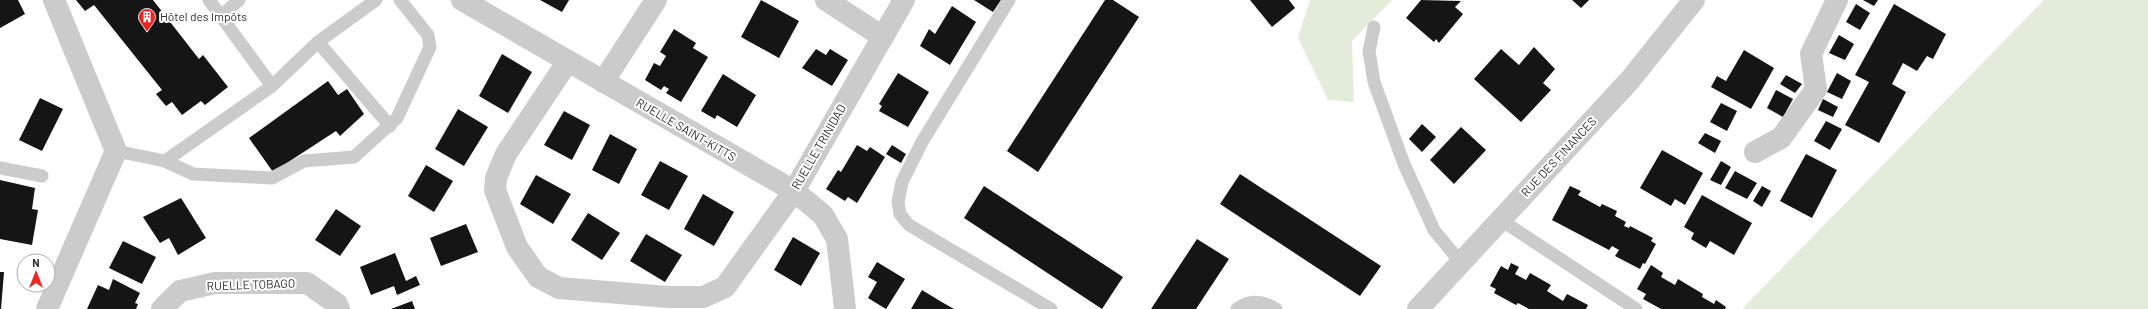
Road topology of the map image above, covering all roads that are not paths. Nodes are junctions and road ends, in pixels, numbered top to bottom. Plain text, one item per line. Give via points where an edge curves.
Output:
1 (54, 0) edge
2 (208, 0) edge
3 (239, 0) edge
4 (376, 0) edge
5 (400, 0) edge
6 (462, 0) edge
7 (656, 0) edge
8 (826, 0) edge
9 (904, 0) edge
10 (1009, 0) edge
11 (1694, 0) edge
12 (1837, 0) edge
13 (221, 16) junction
14 (1374, 27) dead end
15 (883, 37) junction
16 (318, 42) junction
17 (568, 61) junction
18 (603, 82) junction
19 (272, 86) junction
20 (390, 126) junction
21 (116, 151) junction
22 (1755, 152) dead end
23 (165, 161) junction
24 (0, 168) edge
25 (42, 176) dead end
26 (794, 190) junction
27 (1501, 220) junction
28 (1461, 263) junction
29 (47, 309) edge
30 (162, 309) edge
31 (339, 309) edge
32 (845, 309) edge
33 (1051, 309) edge
34 (1237, 309) edge
35 (1276, 309) edge
36 (1418, 309) edge
37 (1636, 309) edge

1 - 21 street
2 - 13 lane
3 - 13 lane
4 - 16 lane
5 - 20 lane via 428,35 430,47 397,118
6 - 17 street, RUELLE SAINT-KITTS
7 - 18 street
8 - 15 street
9 - 15 street, RUELLE TRINIDAD
10 - 33 lane via 922,142 902,182 898,202 900,214 909,225
11 - 27 street, RUE DES FINANCES via 1630,80
12 - 22 street via 1811,54 1816,89 1781,138
13 - 19 lane
14 - 28 lane via 1369,51 1374,82 1401,157 1434,230
15 - 26 street, RUELLE TRINIDAD
16 - 19 lane
16 - 20 lane
17 - 18 street, RUELLE SAINT-KITTS
17 - 26 street, RUELLE TRINIDAD via 506,154 496,178 495,190 517,247 538,277 559,288 668,297 703,297 725,287
18 - 26 street, RUELLE SAINT-KITTS
19 - 23 lane
20 - 23 lane via 354,157 304,161 272,178 193,174
21 - 23 lane
21 - 29 street
24 - 25 lane
26 - 32 street, RUELLE SAINT-KITTS via 823,215 837,240
27 - 28 street, RUE DES FINANCES
27 - 37 lane
28 - 36 street, RUE DES FINANCES
30 - 31 street, RUELLE TOBAGO via 180,291 215,283 307,283 337,304
34 - 35 lane via 1248,303 1265,302

